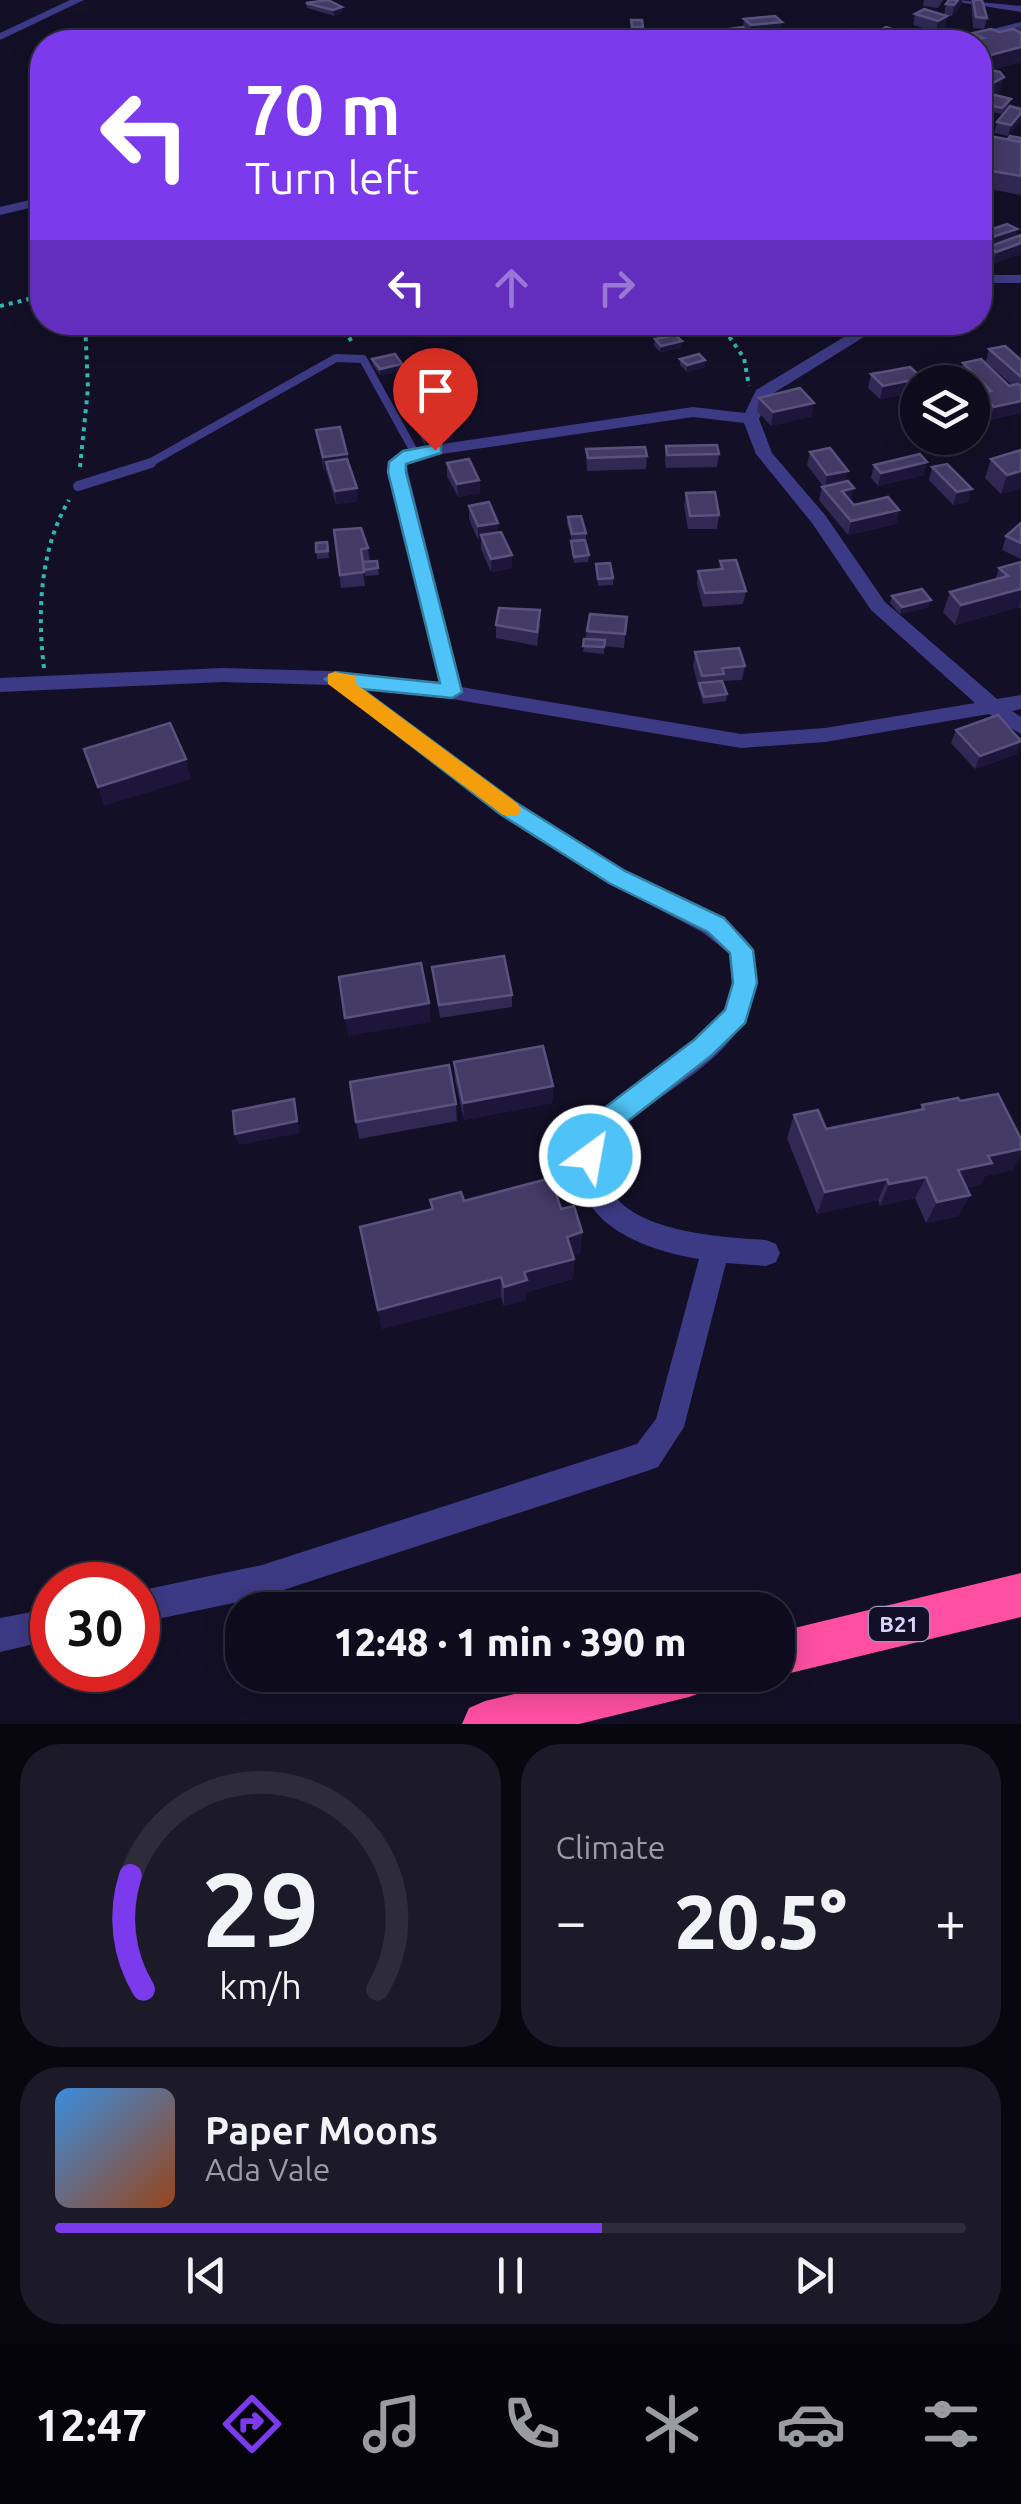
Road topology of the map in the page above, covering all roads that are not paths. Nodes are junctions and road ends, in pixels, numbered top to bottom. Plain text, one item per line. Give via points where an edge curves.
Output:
1 (78, 0) edge
2 (964, 0) edge
3 (1014, 5) edge
4 (1021, 25) edge
5 (992, 32) edge
6 (0, 36) edge
7 (30, 204) edge
8 (0, 210) edge
9 (992, 279) edge
10 (1021, 279) edge
11 (857, 335) edge
12 (750, 419) junction
13 (415, 453) junction
14 (78, 486) road end
15 (335, 679) junction
16 (0, 685) edge
17 (452, 692) junction
18 (1021, 702) edge
19 (993, 707) junction
20 (1021, 726) edge
21 (715, 1251) junction
22 (766, 1252) dead end
23 (1021, 1595) edge
24 (160, 1602) edge
25 (30, 1629) edge
26 (0, 1635) edge
27 (795, 1650) edge
28 (618, 1692) edge
29 (485, 1724) edge

1 - 6 street
2 - 3 street
4 - 5 street
7 - 8 street
9 - 10 street
11 - 12 street via 762,393
12 - 13 street via 694,412
12 - 19 street via 764,454 819,518 878,606
13 - 14 lane via 363,359 336,358 142,468
13 - 17 street via 397,462 397,472
15 - 16 street via 223,675
15 - 17 street
15 - 21 street via 508,808 617,877 716,925 742,950 745,983 736,1015 605,1124 590,1156 594,1193 610,1213
17 - 19 street via 741,741 825,735
18 - 19 street
19 - 20 street
21 - 22 street
21 - 24 street via 670,1427 646,1456 262,1581
23 - 27 highway, B21
25 - 26 street
28 - 29 highway

